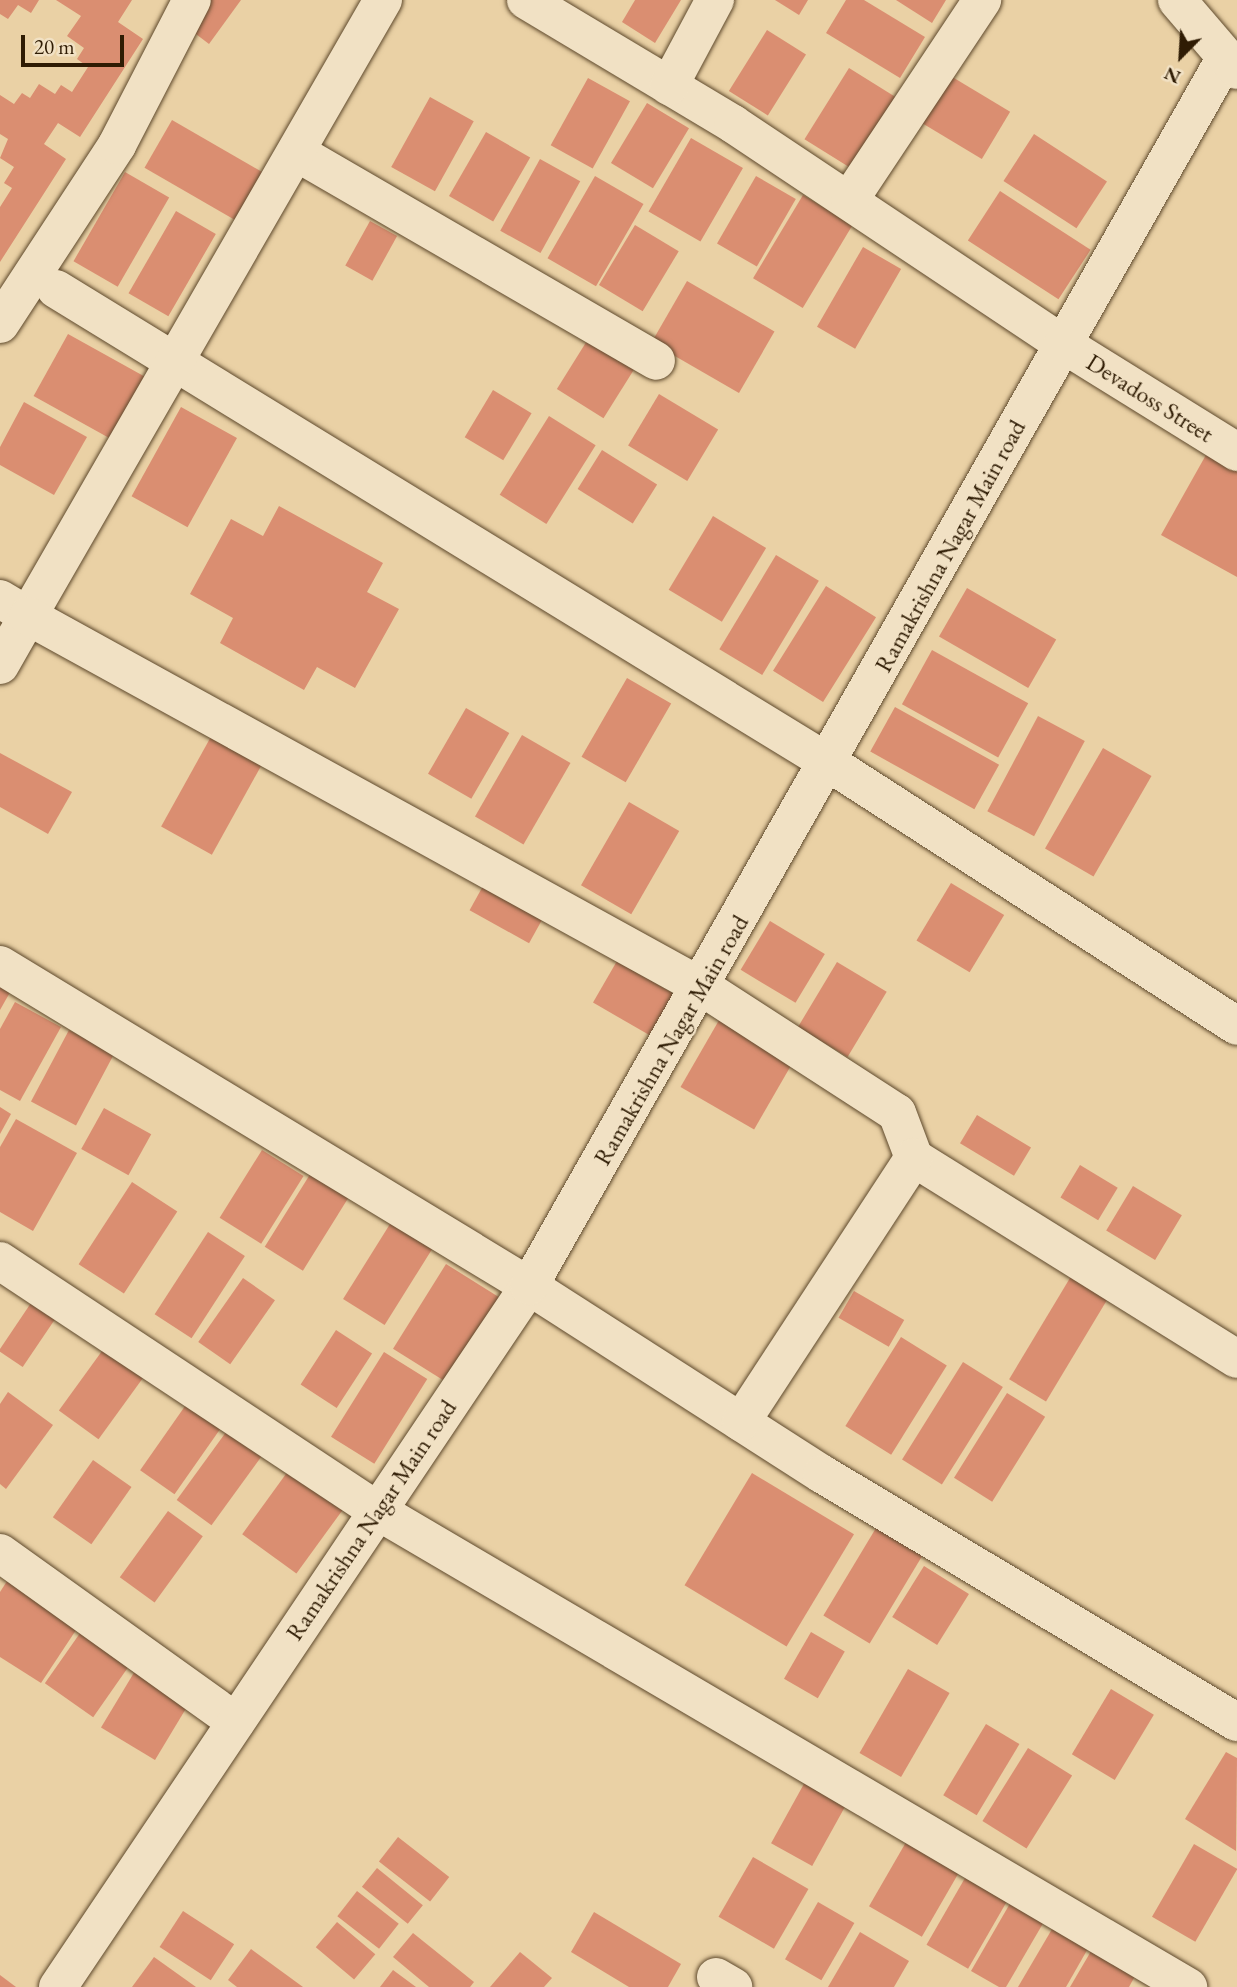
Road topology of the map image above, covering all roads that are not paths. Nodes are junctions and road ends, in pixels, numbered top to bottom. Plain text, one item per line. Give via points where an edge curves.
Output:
1 (192, 0) edge
2 (383, 0) edge
3 (526, 0) edge
4 (715, 0) edge
5 (982, 0) edge
6 (1177, 0) edge
7 (1232, 64) edge
8 (669, 86) junction
9 (296, 152) junction
10 (850, 199) junction
11 (56, 289) dead end
12 (0, 324) edge
13 (1063, 344) junction
14 (656, 361) dead end
15 (174, 362) junction
16 (1237, 452) edge
17 (14, 608) edge
18 (0, 665) edge
19 (829, 764) junction
20 (0, 965) edge
21 (702, 987) junction
22 (1237, 1026) edge
23 (914, 1158) junction
24 (0, 1261) edge
25 (529, 1286) junction
26 (1237, 1359) edge
27 (741, 1422) junction
28 (376, 1510) junction
29 (2, 1559) edge
30 (236, 1722) junction
31 (1237, 1722) edge
32 (58, 1987) edge
33 (1188, 1987) edge

1 - 12 street via 117,145
2 - 9 street
3 - 8 street, Devadoss Street
4 - 8 street
5 - 10 street
6 - 7 street
7 - 13 street, Ramakrishna Nagar Main road
8 - 10 street, Devadoss Street
9 - 14 street
9 - 15 street
10 - 13 street, Devadoss Street
11 - 15 street
13 - 16 street, Devadoss Street
13 - 19 street, Ramakrishna Nagar Main road
15 - 17 street
15 - 19 street
17 - 18 street
17 - 21 street
19 - 21 street, Ramakrishna Nagar Main road
19 - 22 street
20 - 25 street
21 - 23 street via 897,1113
21 - 25 street, Ramakrishna Nagar Main road
23 - 26 street
23 - 27 street
24 - 28 street
25 - 27 street
25 - 28 street, Ramakrishna Nagar Main road
27 - 31 street
28 - 30 street, Ramakrishna Nagar Main road
28 - 33 street
29 - 30 street
30 - 32 street, Ramakrishna Nagar Main road

